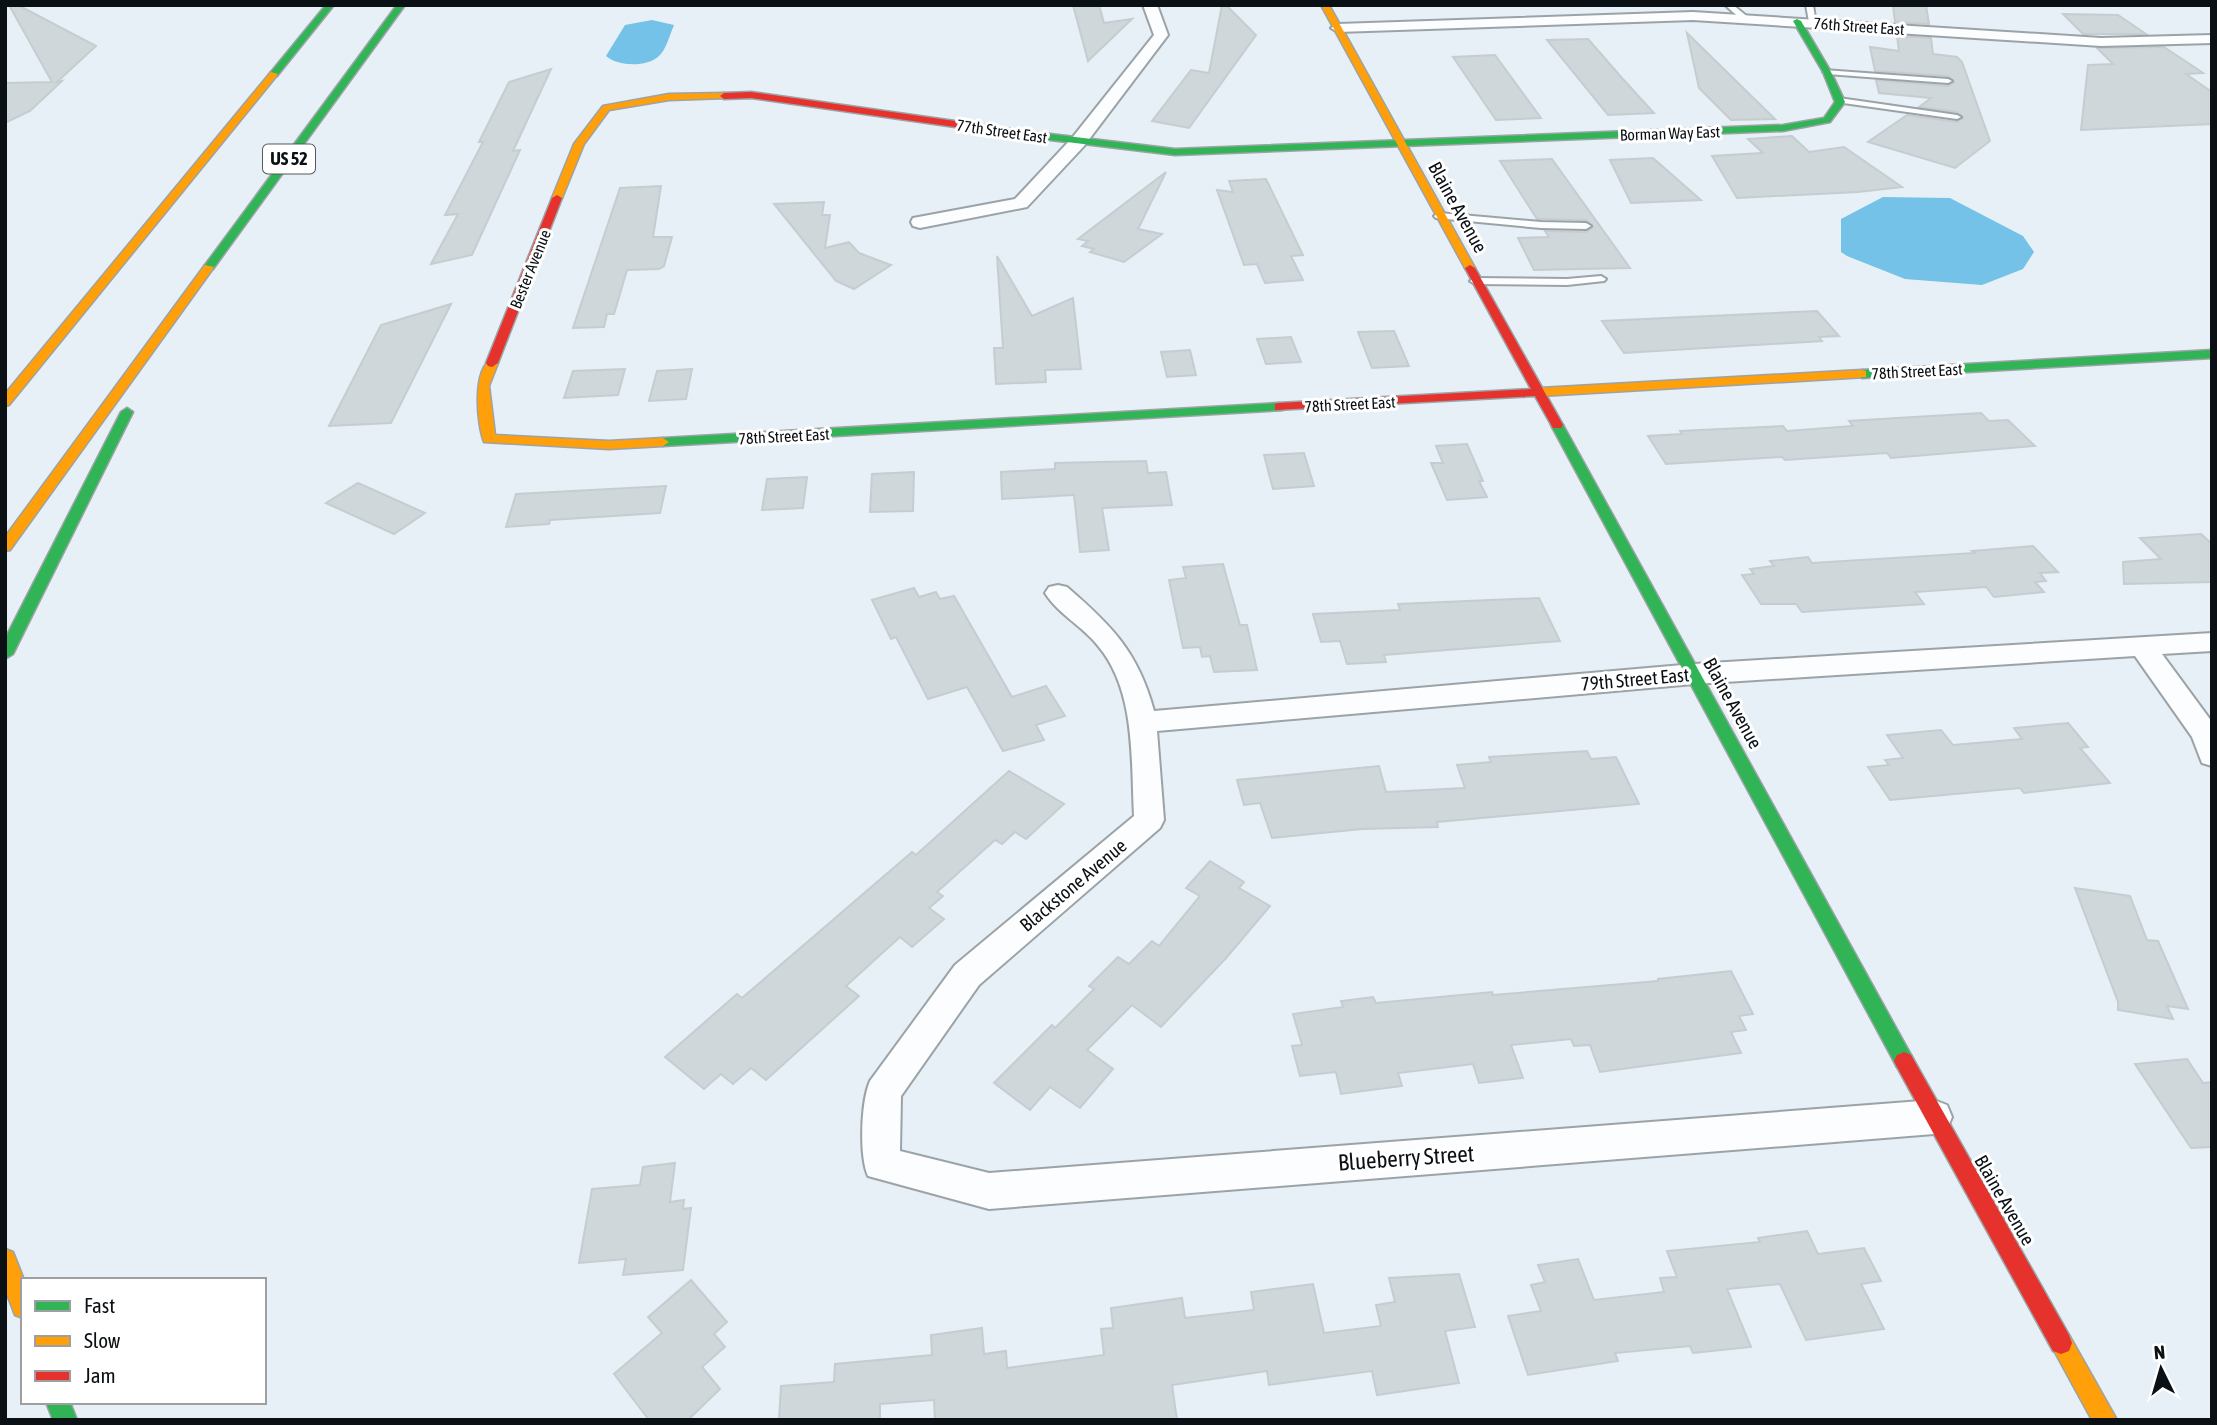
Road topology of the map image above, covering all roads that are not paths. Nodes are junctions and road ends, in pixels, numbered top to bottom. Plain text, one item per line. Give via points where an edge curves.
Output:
1 (330, 5) edge
2 (401, 5) edge
3 (1150, 5) edge
4 (1325, 5) edge
5 (1728, 5) edge
6 (1808, 5) edge
7 (1745, 18) junction
8 (1805, 21) junction
9 (1338, 28) junction
10 (2212, 39) edge
11 (1827, 72) junction
12 (1948, 81) dead end
13 (1839, 100) junction
14 (606, 108) joint
15 (1957, 117) dead end
16 (1077, 142) junction
17 (1399, 144) junction
18 (1439, 216) junction
19 (920, 222) dead end
20 (1586, 226) dead end
21 (120, 262) junction
22 (1601, 279) dead end
23 (1475, 281) junction
24 (177, 312) junction
25 (2212, 354) edge
26 (5, 376) edge
27 (1537, 393) junction
28 (5, 402) edge
29 (489, 439) joint
30 (5, 547) edge
31 (1058, 593) dead end
32 (2212, 642) edge
33 (2143, 647) junction
34 (5, 654) edge
35 (1694, 674) junction
36 (1142, 722) junction
37 (2212, 755) edge
38 (1934, 1118) junction
39 (881, 1164) joint
40 (5, 1260) edge
41 (21, 1302) edge
42 (2105, 1420) edge

1 - 21 main road
2 - 24 main road, US 52
3 - 16 street via 1161,35
4 - 9 main road, Blaine Avenue
5 - 7 lane
6 - 8 lane
7 - 8 street, 76th Street East
7 - 9 street, 76th Street East
8 - 10 street, 76th Street East via 2101,42
8 - 11 main road
9 - 17 main road, Blaine Avenue
11 - 12 lane
11 - 13 main road
13 - 15 lane
13 - 17 main road, Borman Way East via 1827,120 1783,128
14 - 16 main road, 77th Street East via 668,97 751,95
14 - 29 main road, Bester Avenue via 579,144 483,386
16 - 17 main road, 77th Street East via 1175,152
16 - 19 street via 1021,203
17 - 18 main road, Blaine Avenue
18 - 20 lane
18 - 23 main road, Blaine Avenue
21 - 26 main road
21 - 28 main road
22 - 23 lane
23 - 27 main road, Blaine Avenue
24 - 30 main road, US 52
24 - 34 main road
25 - 27 main road, 78th Street East
27 - 29 main road, 78th Street East via 609,446
27 - 35 main road, Blaine Avenue
31 - 36 street, Blackstone Avenue via 1116,649
32 - 33 street, 79th Street East
33 - 35 street, 79th Street East
33 - 37 street via 2205,734
35 - 36 street, 79th Street East
35 - 38 main road, Blaine Avenue
36 - 39 street, Blackstone Avenue via 1149,820 967,975 883,1092
38 - 39 street, Blueberry Street via 989,1191
38 - 42 main road, Blaine Avenue
40 - 41 main road

